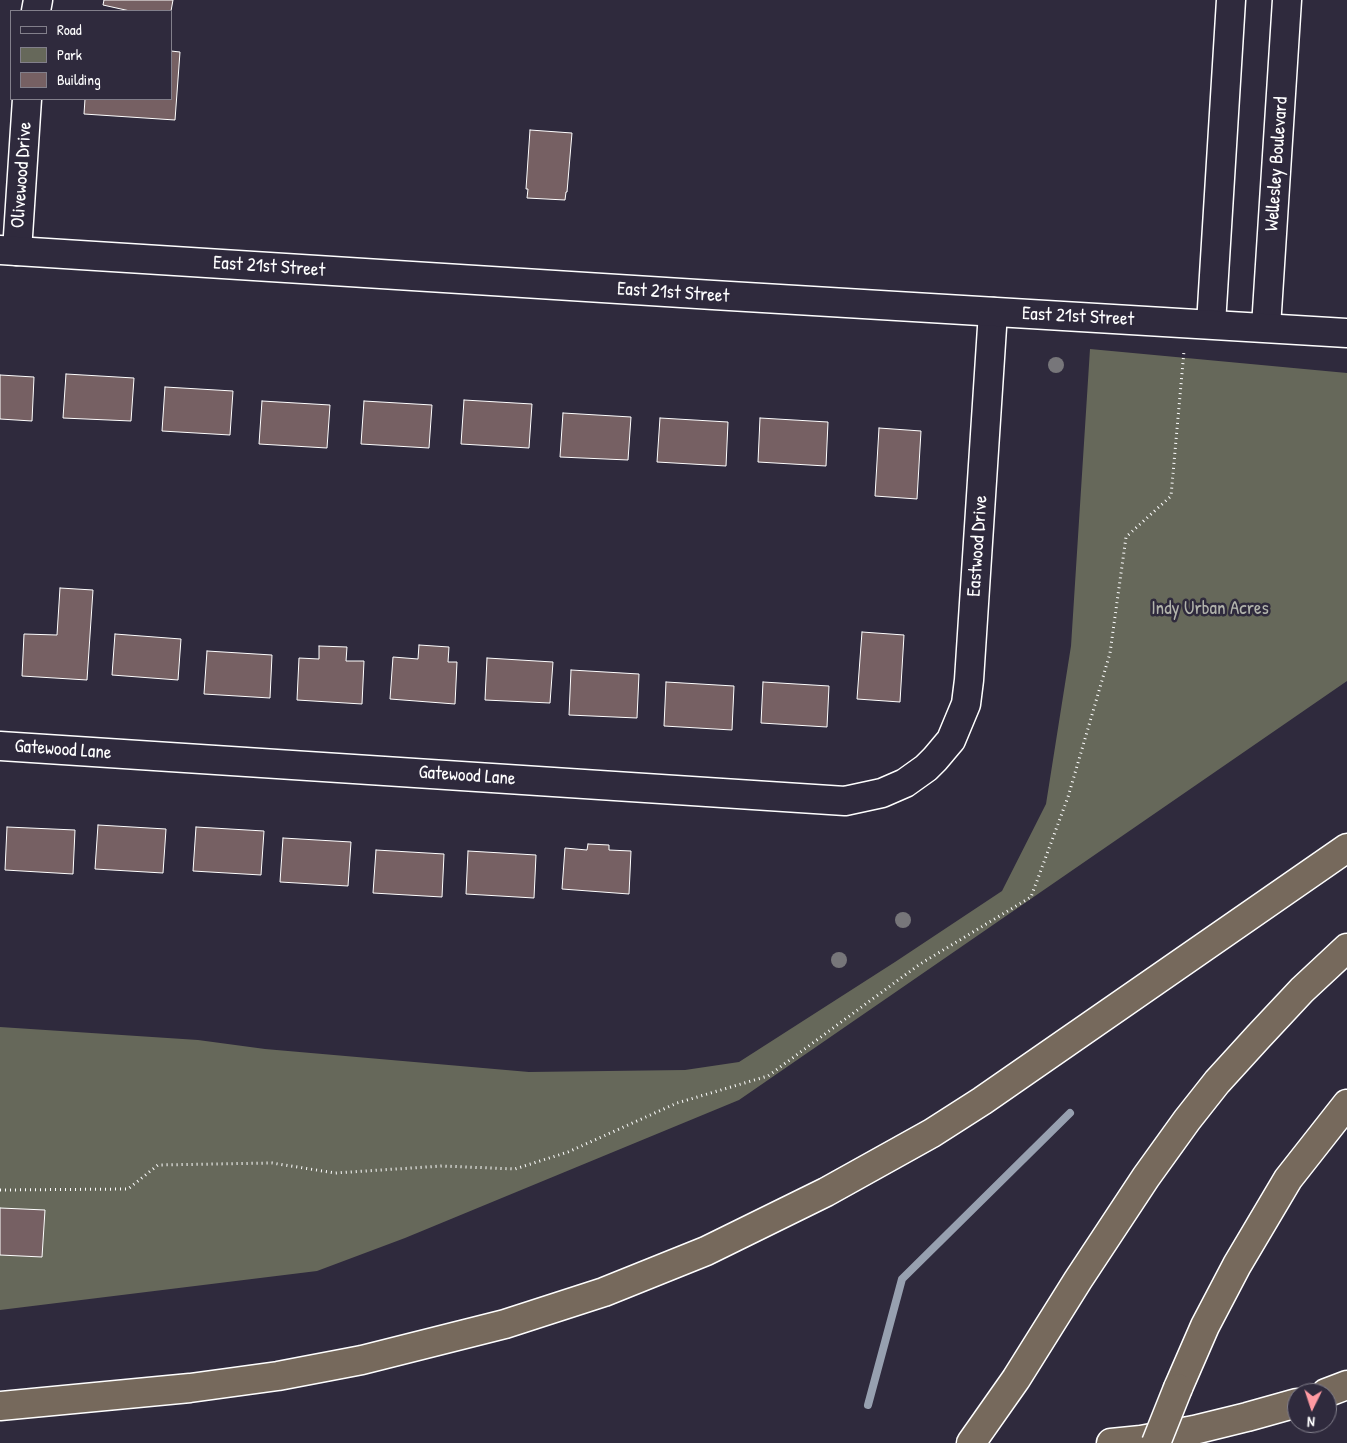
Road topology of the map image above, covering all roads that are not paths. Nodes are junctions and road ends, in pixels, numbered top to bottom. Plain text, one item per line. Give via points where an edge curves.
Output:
1 (1231, 0) edge
2 (1287, 0) edge
3 (27, 100) edge
4 (9, 250) edge
5 (993, 312) junction
6 (1199, 324) junction
7 (1266, 327) junction
8 (1347, 332) edge
9 (0, 746) edge
10 (926, 768) joint
11 (1347, 848) edge
12 (1347, 948) edge
13 (1347, 1104) edge
14 (0, 1406) edge
15 (1287, 1406) edge
16 (971, 1443) edge
17 (1111, 1443) edge
18 (1156, 1443) edge

1 - 6 street
2 - 7 street, Wellesley Boulevard
3 - 4 street, Olivewood Drive
4 - 5 street, East 21st Street
5 - 6 street, East 21st Street
5 - 10 street, Eastwood Drive via 968,692 951,740
6 - 7 street, East 21st Street
7 - 8 street, East 21st Street
9 - 10 street, Gatewood Lane via 845,801 882,793 905,783
11 - 14 highway via 932,1133 882,1163 706,1251 604,1292 506,1324 362,1360 190,1388
12 - 16 highway via 1258,1037 1188,1120 1146,1177
13 - 18 highway, bridge via 1283,1187 1223,1291
15 - 17 highway via 1194,1430

